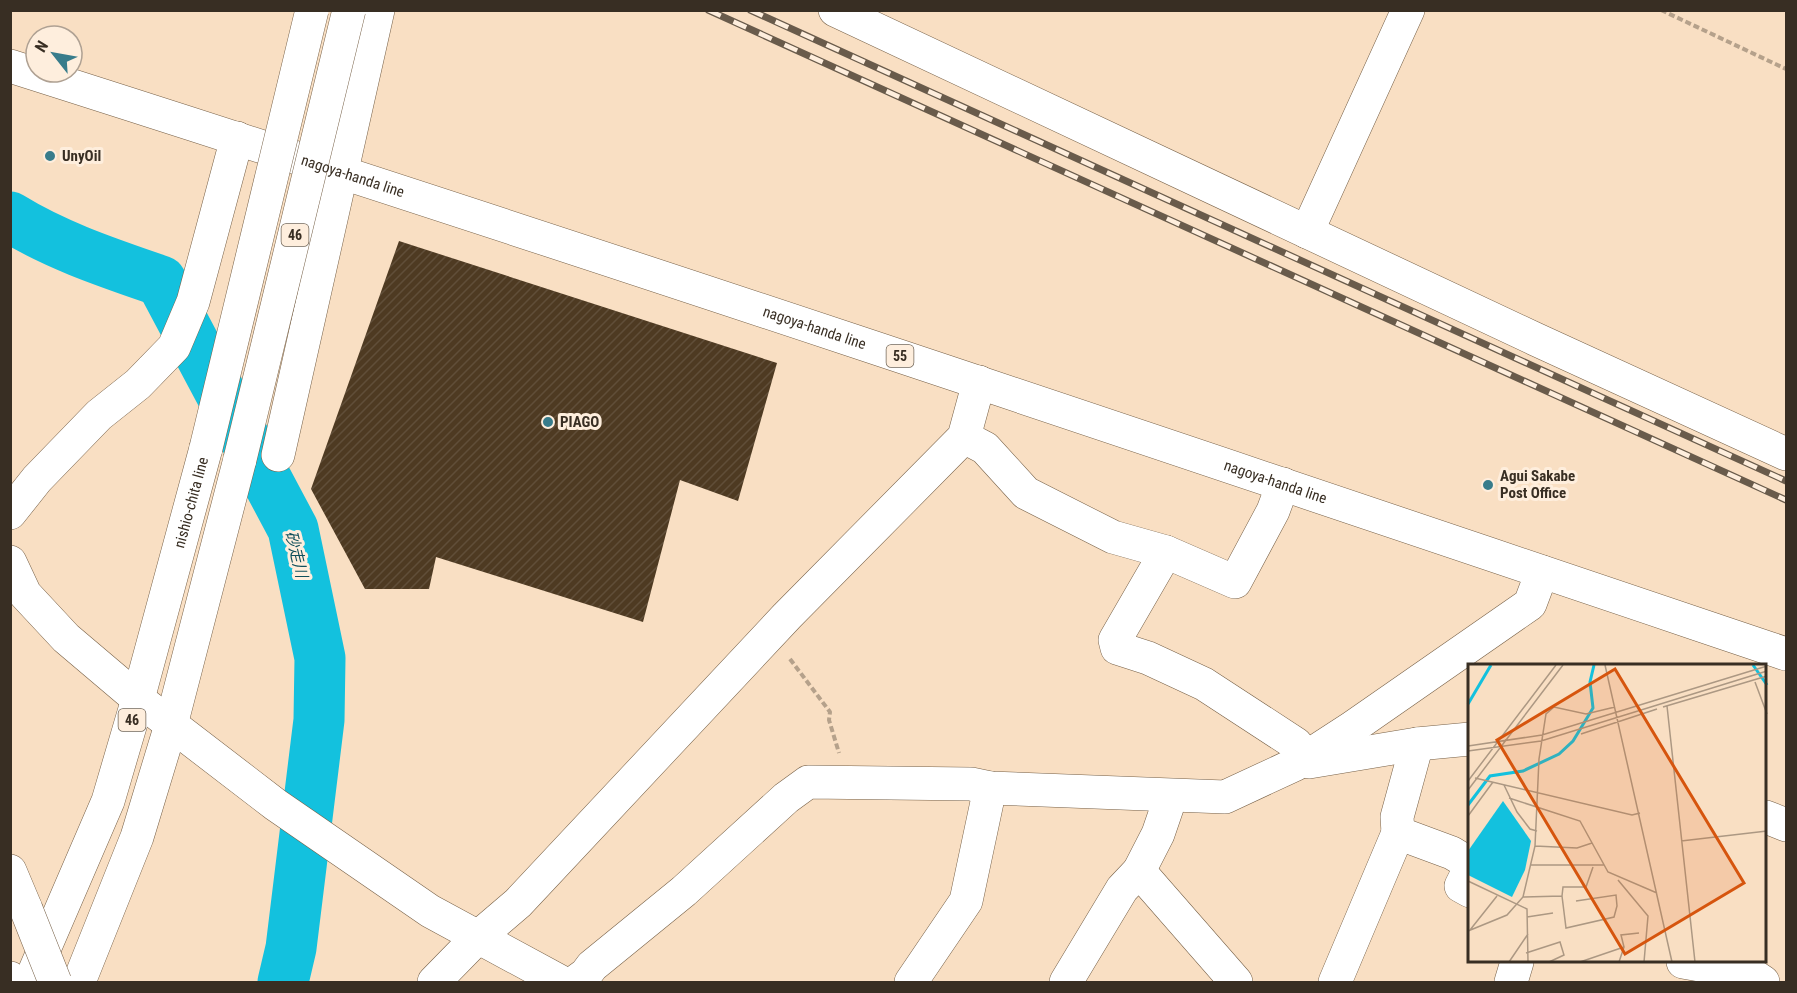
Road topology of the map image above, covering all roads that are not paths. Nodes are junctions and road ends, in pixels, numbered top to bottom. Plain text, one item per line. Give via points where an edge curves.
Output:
1 (312, 10) edge
2 (350, 10) edge
3 (378, 10) edge
4 (835, 10) edge
5 (1408, 10) edge
6 (10, 66) edge
7 (237, 138) junction
8 (342, 173) junction
9 (1307, 232) junction
10 (980, 382) junction
11 (964, 437) junction
12 (1786, 454) edge
13 (278, 455) dead end
14 (1283, 484) junction
15 (10, 513) edge
16 (1166, 552) junction
17 (10, 562) edge
18 (1542, 572) junction
19 (1786, 654) edge
20 (138, 699) junction
21 (171, 724) junction
22 (1468, 739) edge
23 (1417, 744) junction
24 (1301, 761) junction
25 (990, 788) junction
26 (1171, 796) junction
27 (1767, 817) edge
28 (1786, 825) edge
29 (1398, 833) junction
30 (1468, 865) edge
31 (1468, 870) edge
32 (10, 871) edge
33 (1139, 871) junction
34 (1468, 890) edge
35 (477, 938) junction
36 (1517, 963) edge
37 (1687, 963) edge
38 (10, 978) edge
39 (1754, 980) edge
40 (12, 982) edge
41 (30, 982) edge
42 (55, 982) edge
43 (79, 982) edge
44 (434, 982) edge
45 (561, 982) edge
46 (575, 982) edge
47 (910, 982) edge
48 (1066, 982) edge
49 (1236, 982) edge
50 (1335, 982) edge
51 (1511, 982) edge

1 - 20 main road, nishio-chita line / 46, bridge via 206,448
2 - 21 main road, 46, bridge
3 - 8 main road
4 - 9 main road
5 - 9 main road
6 - 7 main road, nagoya-handa line / 55
7 - 8 main road, nagoya-handa line / 55
7 - 15 main road via 193,302 174,347 138,384 99,415
8 - 10 main road, nagoya-handa line / 55
8 - 13 main road
9 - 12 main road
10 - 11 main road
10 - 14 main road, nagoya-handa line / 55
11 - 16 main road via 986,448 1026,493 1113,537
11 - 35 main road via 770,633 518,903
14 - 16 main road via 1274,512 1235,582
14 - 18 main road, nagoya-handa line / 55
16 - 24 main road via 1115,640 1117,648 1204,684 1296,744
17 - 20 main road via 25,594 66,638
18 - 19 main road, nagoya-handa line / 55
18 - 24 main road via 1530,604
20 - 21 main road
20 - 41 main road, nishio-chita line / 46 via 108,801
21 - 35 main road via 276,805 430,911
21 - 43 main road, 46 via 137,837
22 - 23 main road
23 - 24 main road
23 - 29 main road via 1397,817
24 - 26 main road via 1225,797
25 - 26 main road
25 - 46 main road via 971,784 808,782
25 - 47 main road via 966,901
26 - 33 main road
27 - 28 main road
29 - 30 main road via 1452,853
29 - 50 main road
31 - 34 main road via 1461,886
32 - 42 main road, bridge
33 - 48 main road via 1122,889
33 - 49 main road
35 - 44 main road
35 - 45 main road
36 - 51 main road
37 - 39 main road
38 - 40 main road

